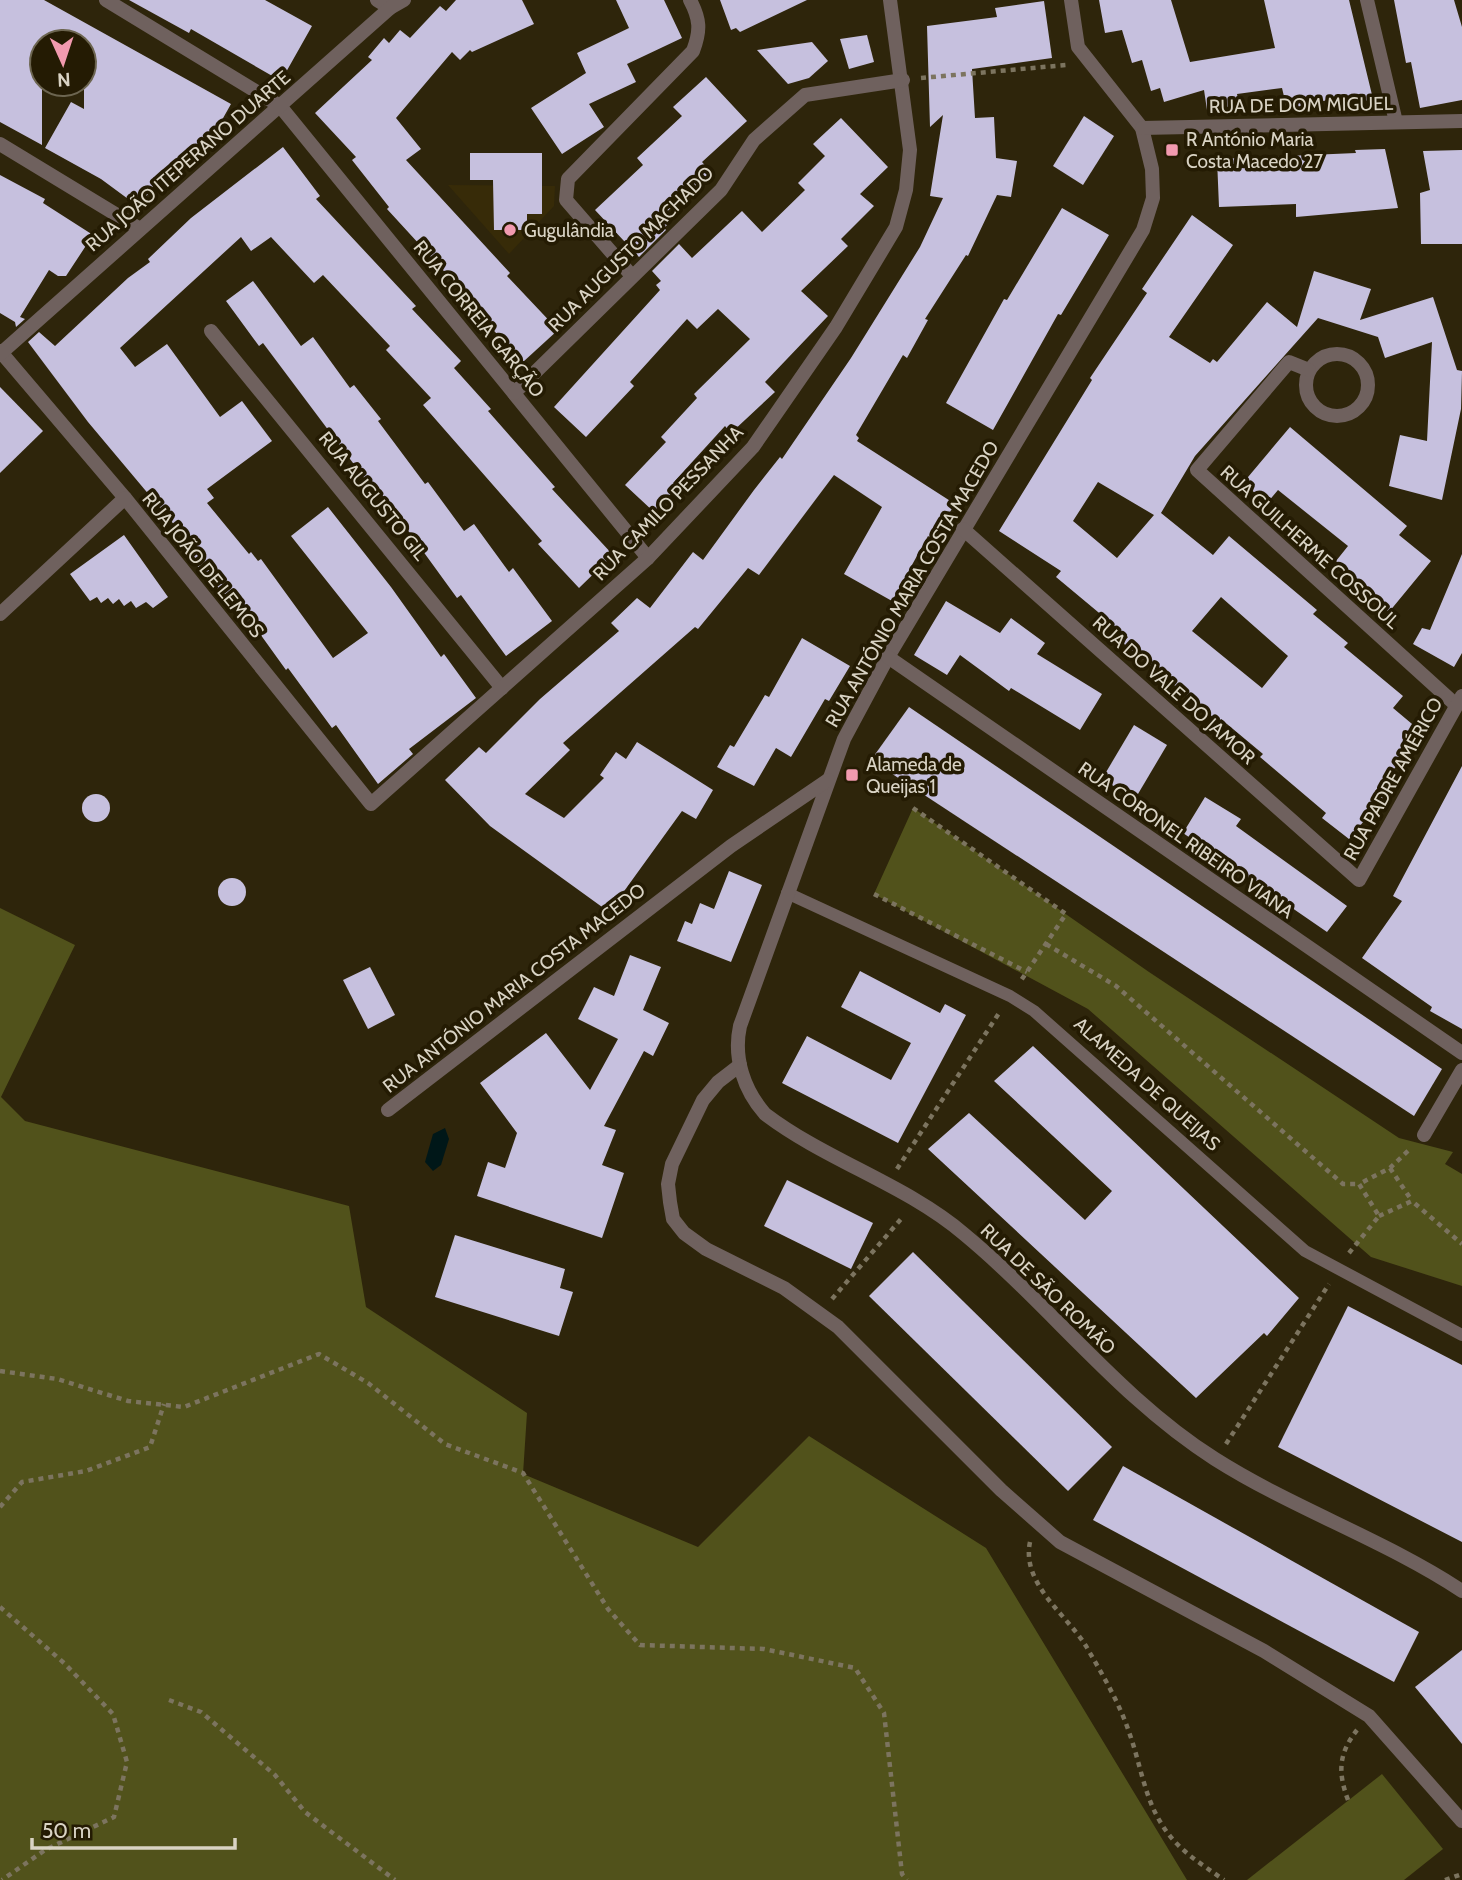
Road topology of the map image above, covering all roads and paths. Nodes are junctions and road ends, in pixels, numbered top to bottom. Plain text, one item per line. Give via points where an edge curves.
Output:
1 (106, 0) edge
2 (404, 0) edge
3 (690, 0) edge
4 (890, 0) edge
5 (1071, 0) edge
6 (1367, 0) edge
7 (383, 4) edge
8 (1091, 63) junction
9 (903, 80) junction
10 (280, 106) junction
11 (1462, 121) edge
12 (1396, 122) junction
13 (1142, 128) junction
14 (0, 144) edge
15 (140, 229) junction
16 (632, 276) junction
17 (211, 331) dead end
18 (1, 352) edge
19 (1308, 370) junction
20 (514, 393) junction
21 (125, 498) junction
22 (963, 529) junction
23 (648, 558) junction
24 (0, 614) edge
25 (888, 657) junction
26 (502, 688) junction
27 (1459, 700) edge
28 (828, 780) junction
29 (371, 804) joint
30 (913, 808) dead end
31 (1359, 880) joint
32 (787, 893) junction
33 (874, 894) dead end
34 (1046, 944) junction
35 (1027, 972) junction
36 (1010, 996) junction
37 (1462, 1053) edge
38 (740, 1065) junction
39 (1462, 1070) edge
40 (388, 1110) dead end
41 (1424, 1135) joint
42 (1390, 1168) junction
43 (1359, 1184) junction
44 (887, 1185) junction
45 (1412, 1201) junction
46 (1379, 1216) junction
47 (901, 1219) dead end
48 (1462, 1244) edge
49 (1338, 1271) junction
50 (820, 1313) junction
51 (1462, 1335) edge
52 (0, 1371) edge
53 (164, 1405) junction
54 (1216, 1460) junction
55 (0, 1507) edge
56 (1028, 1544) dead end
57 (1462, 1591) edge
58 (0, 1607) edge
59 (169, 1700) dead end
60 (1354, 1733) dead end
61 (1348, 1800) dead end
62 (1462, 1821) edge
63 (1462, 1874) edge
64 (2, 1880) edge
65 (395, 1880) edge
66 (907, 1880) edge
67 (1224, 1880) edge
68 (1445, 1880) edge

1 - 10 street, RUA CORREIA GARÇÃO
2 - 7 street, RUA JOÃO ITEPERANO DUARTE
3 - 16 street via 699,17 700,33 693,51 568,179 566,200
4 - 9 street, RUA CAMILO PESSANHA
5 - 8 street, RUA ANTÓNIO MARIA COSTA MACEDO via 1077,47
6 - 12 street
7 - 10 street, RUA JOÃO ITEPERANO DUARTE
8 - 9 path
8 - 13 street, RUA ANTÓNIO MARIA COSTA MACEDO
9 - 16 street, RUA AUGUSTO MACHADO via 805,95 754,140 721,190
9 - 23 street, RUA CAMILO PESSANHA via 910,150 896,227 836,327 753,447
10 - 15 street, RUA JOÃO ITEPERANO DUARTE
10 - 20 street, RUA CORREIA GARÇÃO
11 - 12 street, RUA DE DOM MIGUEL
12 - 13 street, RUA DE DOM MIGUEL
13 - 22 street, RUA ANTÓNIO MARIA COSTA MACEDO via 1152,169 1153,198 1143,230
14 - 15 street
15 - 18 street, RUA JOÃO ITEPERANO DUARTE
16 - 20 street, RUA AUGUSTO MACHADO
17 - 26 street, RUA AUGUSTO GIL
18 - 21 street, RUA JOÃO DE LEMOS
19 - 19 street, RUA GUILHERME COSSOUL via 1324,355 1346,354 1363,367 1366,398 1352,413 1322,413 1308,399
19 - 27 street, RUA GUILHERME COSSOUL via 1289,362 1197,470
20 - 23 street, RUA CORREIA GARÇÃO
21 - 24 street
21 - 29 street, RUA JOÃO DE LEMOS
22 - 25 street, RUA ANTÓNIO MARIA COSTA MACEDO
22 - 31 street, RUA DO VALE DO JAMOR
23 - 26 street, RUA CAMILO PESSANHA
25 - 28 street, RUA ANTÓNIO MARIA COSTA MACEDO via 844,739
25 - 37 street, RUA CORONEL RIBEIRO VIANA
26 - 29 street, RUA CAMILO PESSANHA
27 - 31 street, RUA PADRE AMÉRICO
28 - 32 street, RUA DE SÃO ROMÃO
28 - 40 street, RUA ANTÓNIO MARIA COSTA MACEDO via 731,846
30 - 34 path via 1066,914
32 - 36 lane, ALAMEDA DE QUEIJAS
32 - 38 street, RUA DE SÃO ROMÃO via 740,1026
33 - 35 path
34 - 35 path
34 - 43 path via 1116,986 1343,1184
35 - 36 path
36 - 44 path
36 - 49 lane, ALAMEDA DE QUEIJAS via 1053,1026 1305,1251
38 - 44 street, RUA DE SÃO ROMÃO via 751,1096 765,1114
38 - 50 street via 703,1100 672,1164 668,1184 673,1219 706,1249 784,1288
39 - 41 street
41 - 42 path
42 - 43 path
42 - 45 path
43 - 46 path
44 - 54 street, RUA DE SÃO ROMÃO via 962,1232 1123,1388
45 - 46 path
45 - 48 path
46 - 49 path via 1355,1242
47 - 50 path
49 - 51 lane, ALAMEDA DE QUEIJAS
49 - 54 path
50 - 62 street via 876,1362 1038,1525 1060,1542 1264,1651 1362,1711
52 - 53 path via 57,1379 128,1401
53 - 55 path via 150,1447 86,1471 22,1482
53 - 66 path via 184,1407 319,1354 368,1383 445,1444 523,1474 608,1609 640,1646 764,1649 855,1668 884,1713 902,1874
54 - 57 street, RUA DE SÃO ROMÃO
56 - 67 path via 1040,1587 1086,1646 1115,1698 1161,1824 1187,1855
58 - 64 path via 113,1714 127,1762 114,1817 45,1850
59 - 65 path via 201,1712 275,1774 305,1812
60 - 61 path via 1339,1769
63 - 68 path

